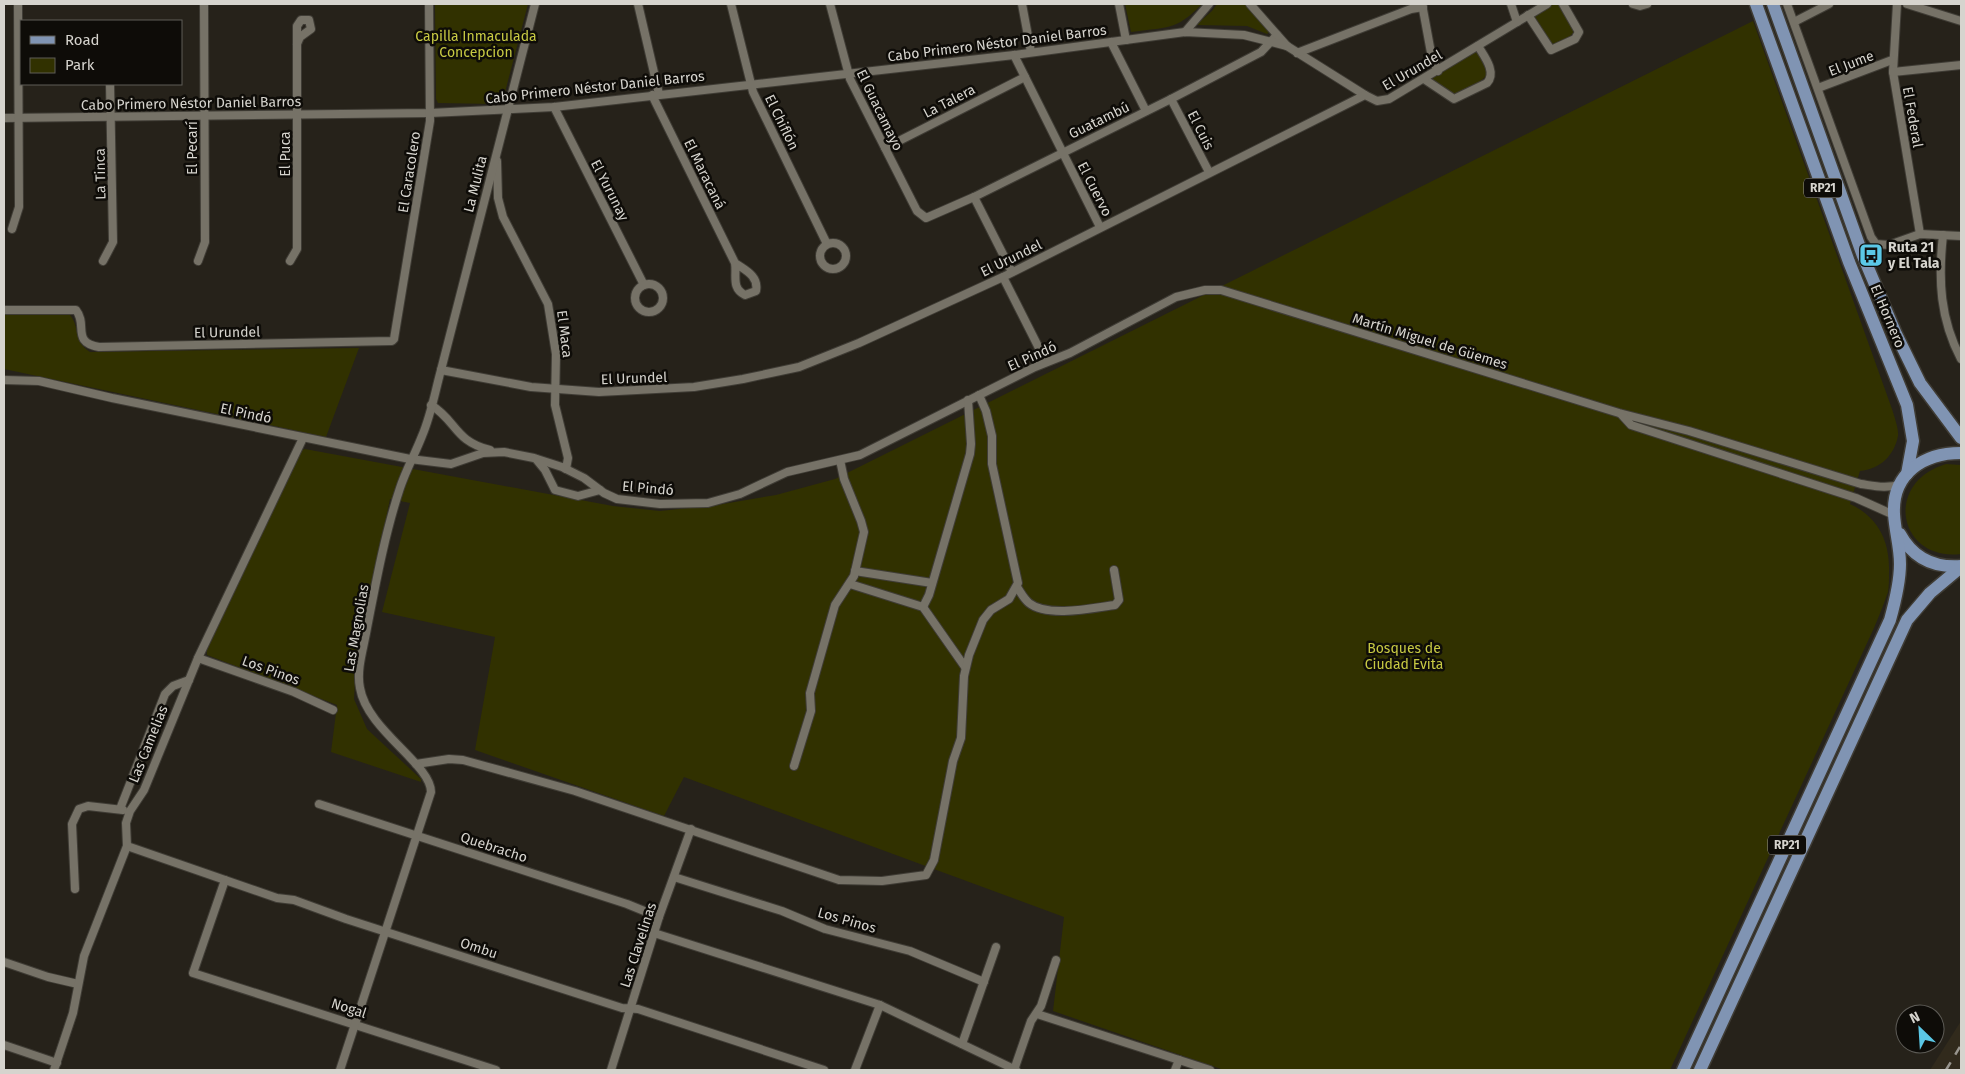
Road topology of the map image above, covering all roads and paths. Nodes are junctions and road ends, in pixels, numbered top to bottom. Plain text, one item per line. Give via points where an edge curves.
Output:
1 (18, 4) edge
2 (204, 4) edge
3 (429, 4) edge
4 (535, 4) edge
5 (638, 4) edge
6 (731, 4) edge
7 (830, 4) edge
8 (1022, 4) edge
9 (1119, 4) edge
10 (1209, 4) edge
11 (1250, 4) edge
12 (1511, 4) edge
13 (1547, 4) edge
14 (1563, 4) edge
15 (1633, 4) edge
16 (1647, 4) edge
17 (1756, 4) edge
18 (1773, 4) edge
19 (1829, 4) edge
20 (1897, 4) edge
21 (1907, 4) edge
22 (1422, 5) edge
23 (1791, 5) edge
24 (1528, 15) junction
25 (1961, 21) edge
26 (1517, 22) junction
27 (1794, 22) junction
28 (1184, 32) junction
29 (1274, 38) junction
30 (1126, 40) junction
31 (1111, 42) junction
32 (297, 44) dead end
33 (1478, 46) junction
34 (1032, 52) junction
35 (1298, 53) junction
36 (1014, 55) junction
37 (1892, 60) junction
38 (1961, 65) edge
39 (1438, 71) junction
40 (847, 72) junction
41 (1893, 72) junction
42 (1025, 77) junction
43 (1424, 79) junction
44 (750, 84) junction
45 (110, 85) edge
46 (1818, 88) junction
47 (656, 95) junction
48 (1365, 96) junction
49 (1171, 98) junction
50 (554, 107) junction
51 (506, 110) junction
52 (1146, 111) junction
53 (430, 113) junction
54 (297, 114) junction
55 (205, 116) junction
56 (111, 117) junction
57 (4, 118) edge
58 (18, 118) junction
59 (884, 148) junction
60 (496, 151) junction
61 (1062, 152) junction
62 (1209, 172) junction
63 (974, 197) junction
64 (926, 218) joint
65 (1100, 228) junction
66 (12, 229) dead end
67 (1920, 234) junction
68 (1943, 235) junction
69 (1961, 236) edge
70 (827, 244) dead end
71 (103, 261) dead end
72 (198, 261) dead end
73 (290, 261) dead end
74 (734, 263) dead end
75 (1012, 272) junction
76 (1003, 276) junction
77 (644, 285) dead end
78 (1234, 293) joint
79 (4, 310) edge
80 (392, 342) joint
81 (1961, 359) edge
82 (1046, 362) junction
83 (441, 370) junction
84 (4, 380) edge
85 (557, 390) junction
86 (979, 395) junction
87 (968, 400) junction
88 (431, 405) junction
89 (1619, 413) junction
90 (303, 438) junction
91 (1961, 438) edge
92 (494, 451) junction
93 (1961, 454) edge
94 (534, 458) junction
95 (410, 459) junction
96 (840, 460) junction
97 (566, 469) junction
98 (1904, 479) junction
99 (600, 490) junction
100 (1894, 515) junction
101 (1897, 530) junction
102 (1961, 567) edge
103 (1114, 570) dead end
104 (855, 571) junction
105 (932, 583) junction
106 (850, 584) junction
107 (1017, 588) junction
108 (923, 606) junction
109 (198, 658) junction
110 (965, 667) junction
111 (189, 680) junction
112 (333, 710) dead end
113 (416, 764) junction
114 (794, 766) dead end
115 (319, 804) dead end
116 (120, 809) junction
117 (130, 811) junction
118 (691, 829) junction
119 (418, 835) junction
120 (127, 846) junction
121 (674, 877) junction
122 (225, 880) junction
123 (75, 889) dead end
124 (659, 917) junction
125 (386, 931) junction
126 (654, 933) junction
127 (996, 947) dead end
128 (1056, 960) dead end
129 (4, 962) edge
130 (984, 982) junction
131 (78, 984) junction
132 (880, 1005) junction
133 (631, 1008) junction
134 (1037, 1014) junction
135 (356, 1024) junction
136 (962, 1044) junction
137 (4, 1045) edge
138 (1179, 1060) junction
139 (55, 1067) edge
140 (340, 1070) edge
141 (496, 1070) edge
142 (611, 1070) edge
143 (824, 1070) edge
144 (855, 1070) edge
145 (1014, 1070) edge
146 (1175, 1070) edge
147 (1210, 1070) edge
148 (1683, 1070) edge
149 (1700, 1070) edge

1 - 58 street
2 - 55 street, El Pecarí
3 - 53 street, El Caracolero
4 - 51 street, La Mulita
5 - 47 street, El Maracaná
6 - 44 street, El Chiflón
7 - 40 street, El Guacamayo
8 - 34 street
9 - 30 street
10 - 28 street
11 - 29 street
12 - 26 street
13 - 24 street, El Urundel
14 - 24 street via 1579,32 1575,39 1552,50
15 - 16 street
17 - 98 main road, El Hornero / RP21 via 1860,290 1907,405 1913,441
18 - 91 main road, El Hornero / RP21 via 1863,256 1896,334 1920,383
19 - 27 street
20 - 37 street, El Federal
21 - 25 street
22 - 35 street
22 - 39 street via 1432,58
23 - 27 street
24 - 26 street, El Urundel
26 - 33 street, El Urundel
27 - 46 street
28 - 29 street, Cabo Primero Néstor Daniel Barros via 1225,32
28 - 30 street, Cabo Primero Néstor Daniel Barros
29 - 35 street
29 - 49 street, Guatambú via 1261,52
30 - 31 street, Cabo Primero Néstor Daniel Barros
31 - 34 street, Cabo Primero Néstor Daniel Barros
31 - 52 street
32 - 54 street, El Puca
33 - 39 street, El Urundel
33 - 43 street via 1491,71 1491,79 1487,83 1454,99
34 - 36 street, Cabo Primero Néstor Daniel Barros
35 - 48 street
36 - 40 street, Cabo Primero Néstor Daniel Barros
36 - 42 street, El Cuervo
37 - 41 street, El Federal
37 - 46 street, El Jume
38 - 41 street, El Jume
39 - 43 street, El Urundel
40 - 44 street, Cabo Primero Néstor Daniel Barros
40 - 59 street, El Guacamayo
41 - 67 street, El Federal
42 - 59 street, La Talera
42 - 61 street, El Cuervo
43 - 48 street, El Urundel via 1384,101
44 - 47 street, Cabo Primero Néstor Daniel Barros
44 - 70 street, El Chiflón
45 - 56 street, La Tinca
46 - 67 street via 1871,237 1882,246
47 - 50 street, Cabo Primero Néstor Daniel Barros
47 - 74 street, El Maracaná
48 - 62 street, El Urundel
49 - 52 street, Guatambú
49 - 62 street, El Cuis
50 - 51 street, Cabo Primero Néstor Daniel Barros
50 - 77 street, El Yurunay
51 - 53 street, Cabo Primero Néstor Daniel Barros
51 - 60 street, La Mulita
52 - 61 street, Guatambú
53 - 54 street, Cabo Primero Néstor Daniel Barros
53 - 80 street, El Caracolero
54 - 55 street, Cabo Primero Néstor Daniel Barros
54 - 73 street, El Puca via 297,249
55 - 56 street, Cabo Primero Néstor Daniel Barros
55 - 72 street, El Pecarí via 205,242
56 - 58 street, Cabo Primero Néstor Daniel Barros
56 - 71 street, La Tinca via 113,242
57 - 58 street, Cabo Primero Néstor Daniel Barros
58 - 66 street via 19,207
59 - 64 street, El Guacamayo via 917,211
60 - 83 street, La Mulita
60 - 85 street, El Maca via 498,198 503,217 548,304 556,354
61 - 63 street, Guatambú
61 - 65 street, El Cuervo
62 - 65 street, El Urundel
63 - 64 street, Guatambú
63 - 75 street
65 - 75 street, El Urundel
67 - 68 street
68 - 69 street
68 - 81 street via 1940,294 1945,321
75 - 76 street, El Urundel
76 - 82 street
76 - 85 street, El Urundel via 858,343 777,372 659,390
78 - 82 street, El Pindó via 1205,290 1176,297 1070,353
78 - 89 street, Martín Miguel de Güemes
79 - 80 street, El Urundel via 76,310 80,316 81,334 93,346
82 - 86 street, El Pindó
83 - 85 street, El Urundel
83 - 88 street, Las Magnolias
84 - 90 street, El Pindó via 40,380
85 - 97 street, El Maca via 555,405 568,458
86 - 87 street, El Pindó
86 - 107 street via 992,436 992,464 1017,572
87 - 96 street, El Pindó via 875,449
87 - 105 street via 970,454
88 - 92 street via 464,438 478,447
88 - 95 street, Las Magnolias via 422,437
89 - 98 street, Martín Miguel de Güemes via 1861,484 1880,487
89 - 100 street, Martín Miguel de Güemes via 1631,425 1856,498
90 - 95 street, El Pindó
90 - 109 street, Las Camelias
92 - 94 street, El Pindó
92 - 95 street, El Pindó via 451,464
93 - 98 main road via 1944,453 1928,458
94 - 97 street, El Pindó
94 - 99 street via 545,470 555,490 578,496
95 - 113 street, Las Magnolias via 392,515 373,595 359,681 371,716
96 - 99 street, El Pindó via 788,472 740,494 708,503 649,504 610,497
96 - 104 street via 863,526
97 - 99 street, El Pindó
98 - 100 main road, RP21 via 1895,499
100 - 101 main road, RP21
101 - 102 main road, RP21 via 1917,556 1934,565
101 - 148 main road, RP21 via 1899,580 1890,620
102 - 149 main road, RP21 via 1930,593 1908,620
103 - 107 street via 1119,600 1115,605 1048,610 1031,605
104 - 105 street
104 - 106 street
105 - 108 street
106 - 108 street
106 - 114 street via 835,605 810,693 811,711
107 - 110 street via 1009,599 991,610 983,620
108 - 110 street
109 - 111 street, Las Camelias
109 - 112 street, Los Pinos via 294,692
110 - 118 street via 961,738 953,761 934,860 926,875 882,881 839,880
111 - 116 street via 173,686 165,694
111 - 117 street, Las Camelias via 144,790
113 - 118 street via 463,760 575,791
113 - 119 street, Las Magnolias via 426,774 431,786
115 - 119 street, Quebracho
116 - 117 street
116 - 123 street via 88,806 79,809 72,824
117 - 120 street, Las Camelias via 126,823
118 - 121 street, Las Clavelinas
119 - 124 street, Quebracho
119 - 125 street, Las Magnolias
120 - 122 street, Ombu
120 - 131 street, Las Camelias via 84,956
121 - 124 street, Las Clavelinas
121 - 130 street, Los Pinos via 782,911 825,929 910,951
122 - 125 street, Ombu
122 - 135 street, Nogal via 193,973
124 - 126 street, Las Clavelinas
125 - 133 street, Ombu via 622,1008
125 - 135 street, Las Magnolias
126 - 132 street
126 - 133 street, Las Clavelinas
127 - 130 street
128 - 134 street
129 - 131 street
130 - 136 street
131 - 139 street, Las Camelias via 73,1013
132 - 136 street
132 - 144 street
133 - 142 street, Las Clavelinas
133 - 143 street, Ombu
134 - 138 street
134 - 145 street via 1029,1026
135 - 140 street, Las Magnolias
135 - 141 street, Nogal
136 - 145 street
137 - 139 street
138 - 146 street
138 - 147 street

